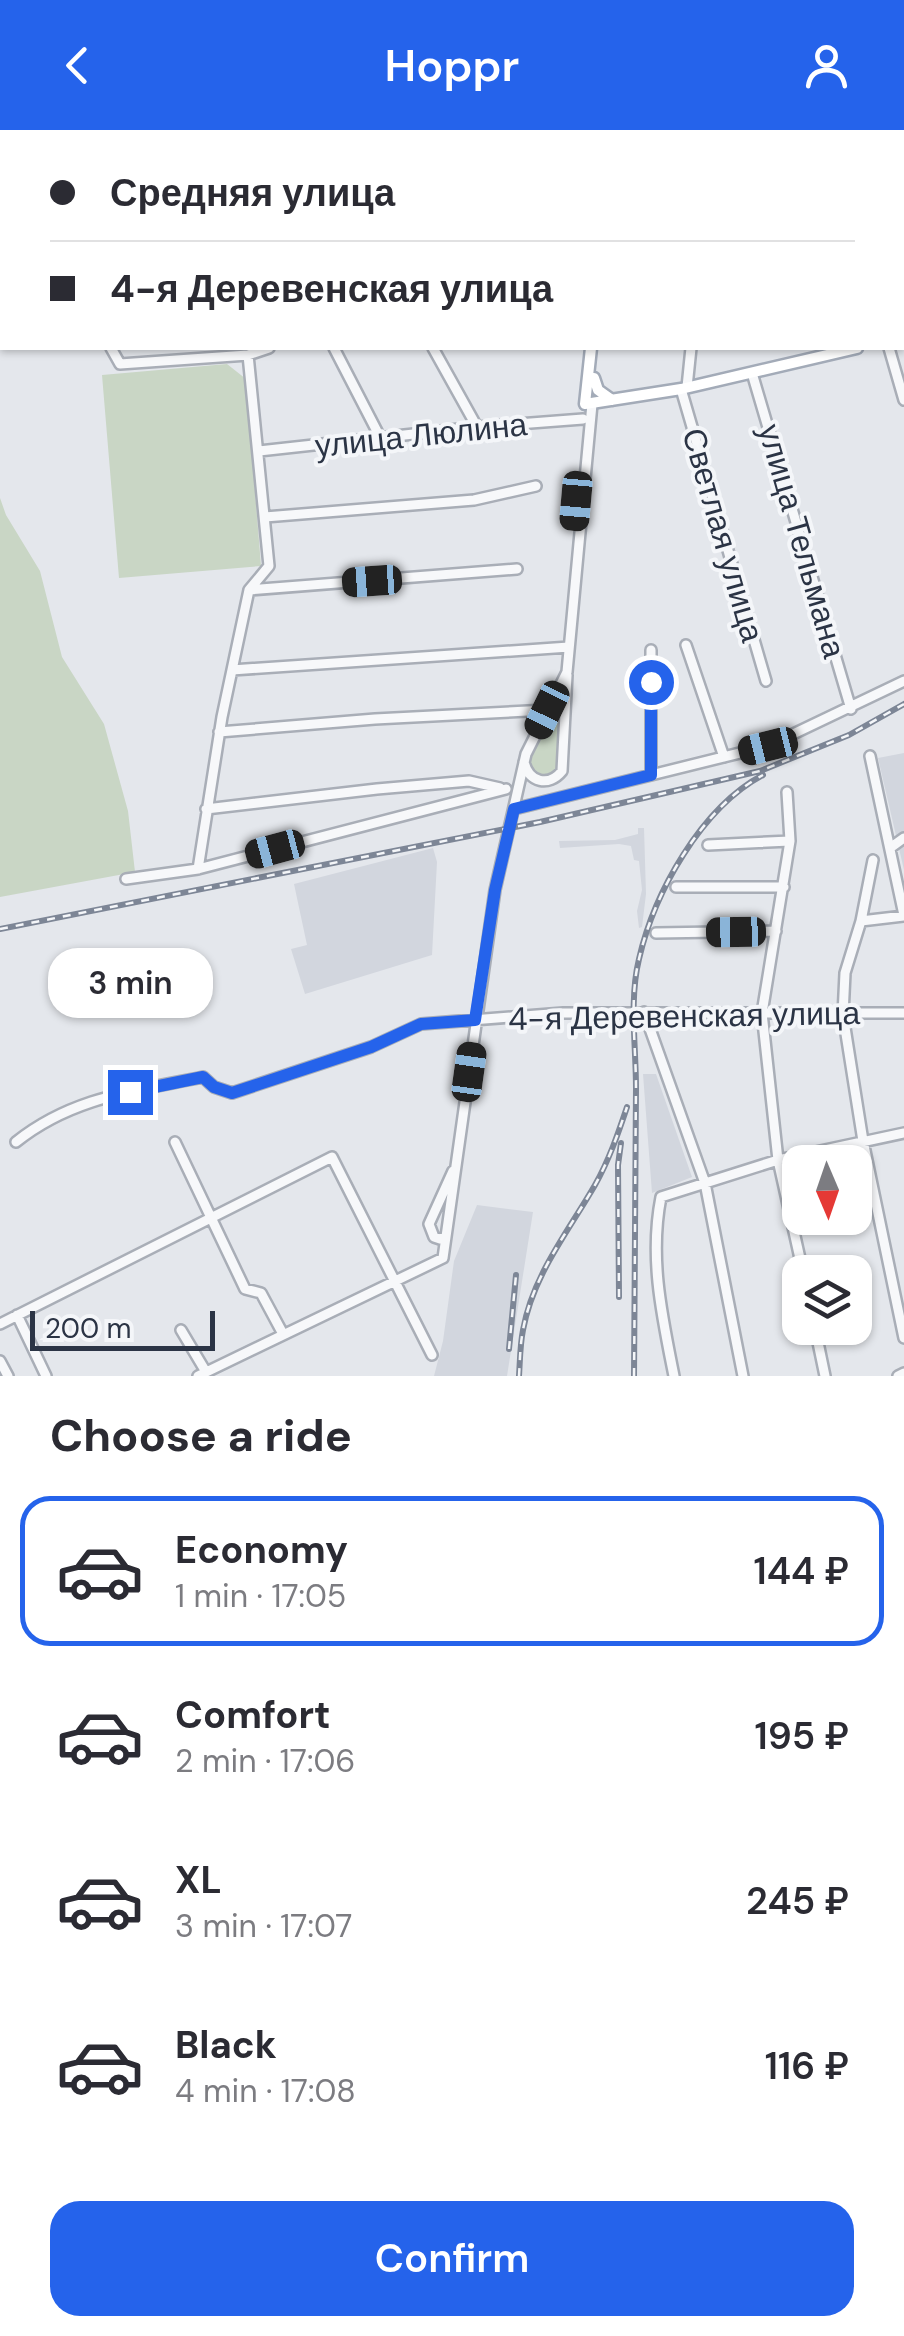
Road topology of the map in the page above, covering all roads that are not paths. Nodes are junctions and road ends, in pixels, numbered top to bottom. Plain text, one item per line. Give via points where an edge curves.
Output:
1 (112, 350) edge
2 (262, 350) edge
3 (335, 350) edge
4 (434, 350) edge
5 (594, 350) edge
6 (594, 350) edge
7 (691, 350) edge
8 (850, 350) edge
9 (890, 350) edge
10 (218, 352) edge
11 (248, 354) junction
12 (752, 373) junction
13 (594, 378) junction
14 (684, 388) junction
15 (643, 396) junction
16 (904, 400) edge
17 (613, 401) junction
18 (587, 409) junction
19 (476, 427) junction
20 (381, 439) junction
21 (259, 451) junction
22 (536, 486) dead end
23 (265, 517) junction
24 (517, 569) dead end
25 (249, 590) junction
26 (686, 645) dead end
27 (567, 647) junction
28 (651, 650) dead end
29 (232, 670) junction
30 (567, 672) junction
31 (904, 681) edge
32 (766, 682) dead end
33 (558, 691) junction
34 (851, 709) junction
35 (547, 710) junction
36 (220, 732) junction
37 (870, 756) dead end
38 (724, 758) junction
39 (524, 761) junction
40 (651, 775) junction
41 (512, 790) junction
42 (788, 792) dead end
43 (206, 809) junction
44 (514, 809) junction
45 (904, 838) edge
46 (790, 841) junction
47 (708, 845) dead end
48 (890, 848) junction
49 (873, 860) dead end
50 (198, 869) junction
51 (126, 879) dead end
52 (784, 887) junction
53 (676, 888) dead end
54 (904, 915) edge
55 (861, 922) junction
56 (776, 931) junction
57 (656, 933) dead end
58 (644, 1012) junction
59 (762, 1013) junction
60 (904, 1013) edge
61 (843, 1015) junction
62 (475, 1020) junction
63 (904, 1133) edge
64 (864, 1141) junction
65 (16, 1142) dead end
66 (175, 1142) dead end
67 (778, 1160) junction
68 (456, 1164) junction
69 (705, 1183) junction
70 (210, 1219) junction
71 (446, 1236) junction
72 (799, 1255) edge
73 (395, 1280) junction
74 (17, 1316) junction
75 (0, 1324) edge
76 (181, 1330) dead end
77 (283, 1334) junction
78 (904, 1338) edge
79 (819, 1345) edge
80 (432, 1354) dead end
81 (0, 1362) edge
82 (202, 1374) edge
83 (8, 1376) edge
84 (46, 1376) edge
85 (674, 1376) edge
86 (743, 1376) edge
87 (825, 1376) edge

1 - 10 street via 120,364
2 - 11 street
3 - 20 street
4 - 19 street
5 - 13 main road
6 - 18 main road
7 - 14 street
8 - 12 main road, улица Люлина
9 - 16 street
10 - 11 street
11 - 21 street
12 - 14 main road, улица Люлина
12 - 34 street, улица Тельмана
13 - 17 main road
13 - 18 main road
14 - 15 main road, улица Люлина
14 - 32 street, Светлая улица
15 - 17 main road, улица Люлина
15 - 18 main road, улица Люлина
17 - 18 main road, улица Люлина
18 - 19 street, улица Люлина
18 - 27 street
19 - 20 street, улица Люлина
20 - 21 street, улица Люлина
21 - 23 street
22 - 23 street via 474,500
23 - 25 street via 269,566
24 - 25 street
25 - 29 street
26 - 38 street
27 - 29 street
27 - 30 street
27 - 33 street
28 - 40 street
29 - 36 street
30 - 33 street
30 - 39 street via 562,771 540,781
31 - 34 street
33 - 35 street
34 - 38 street
35 - 36 street
35 - 39 street
36 - 43 street
37 - 48 street
38 - 40 street
39 - 41 street
40 - 44 street
41 - 43 street via 469,781
41 - 44 street
41 - 50 street
42 - 46 street
43 - 50 street
44 - 62 street
45 - 48 street
46 - 47 street
46 - 52 street
48 - 54 street
49 - 55 street
50 - 51 street
52 - 53 street
52 - 56 street
54 - 55 street
55 - 61 street via 846,972
56 - 57 street
56 - 59 street
58 - 59 street, 4-я Деревенская улица
58 - 62 street, 4-я Деревенская улица
58 - 69 street
59 - 61 street, 4-я Деревенская улица
59 - 67 street
60 - 61 street, 4-я Деревенская улица
61 - 64 street
62 - 65 street, 4-я Деревенская улица via 421,1024 232,1093 203,1077 109,1096 68,1108
62 - 68 street
63 - 64 street
64 - 67 street
64 - 78 street
66 - 70 street
67 - 69 street
67 - 72 street
68 - 71 street
68 - 71 street via 430,1224 434,1238
69 - 85 street via 661,1197 654,1232 658,1298
69 - 86 street
70 - 73 street via 332,1156
70 - 74 street
70 - 77 street via 245,1289 261,1293
71 - 73 street via 443,1258
73 - 77 street
73 - 80 street
74 - 75 street
74 - 84 street
76 - 82 street
77 - 82 street
79 - 87 street
81 - 83 street

